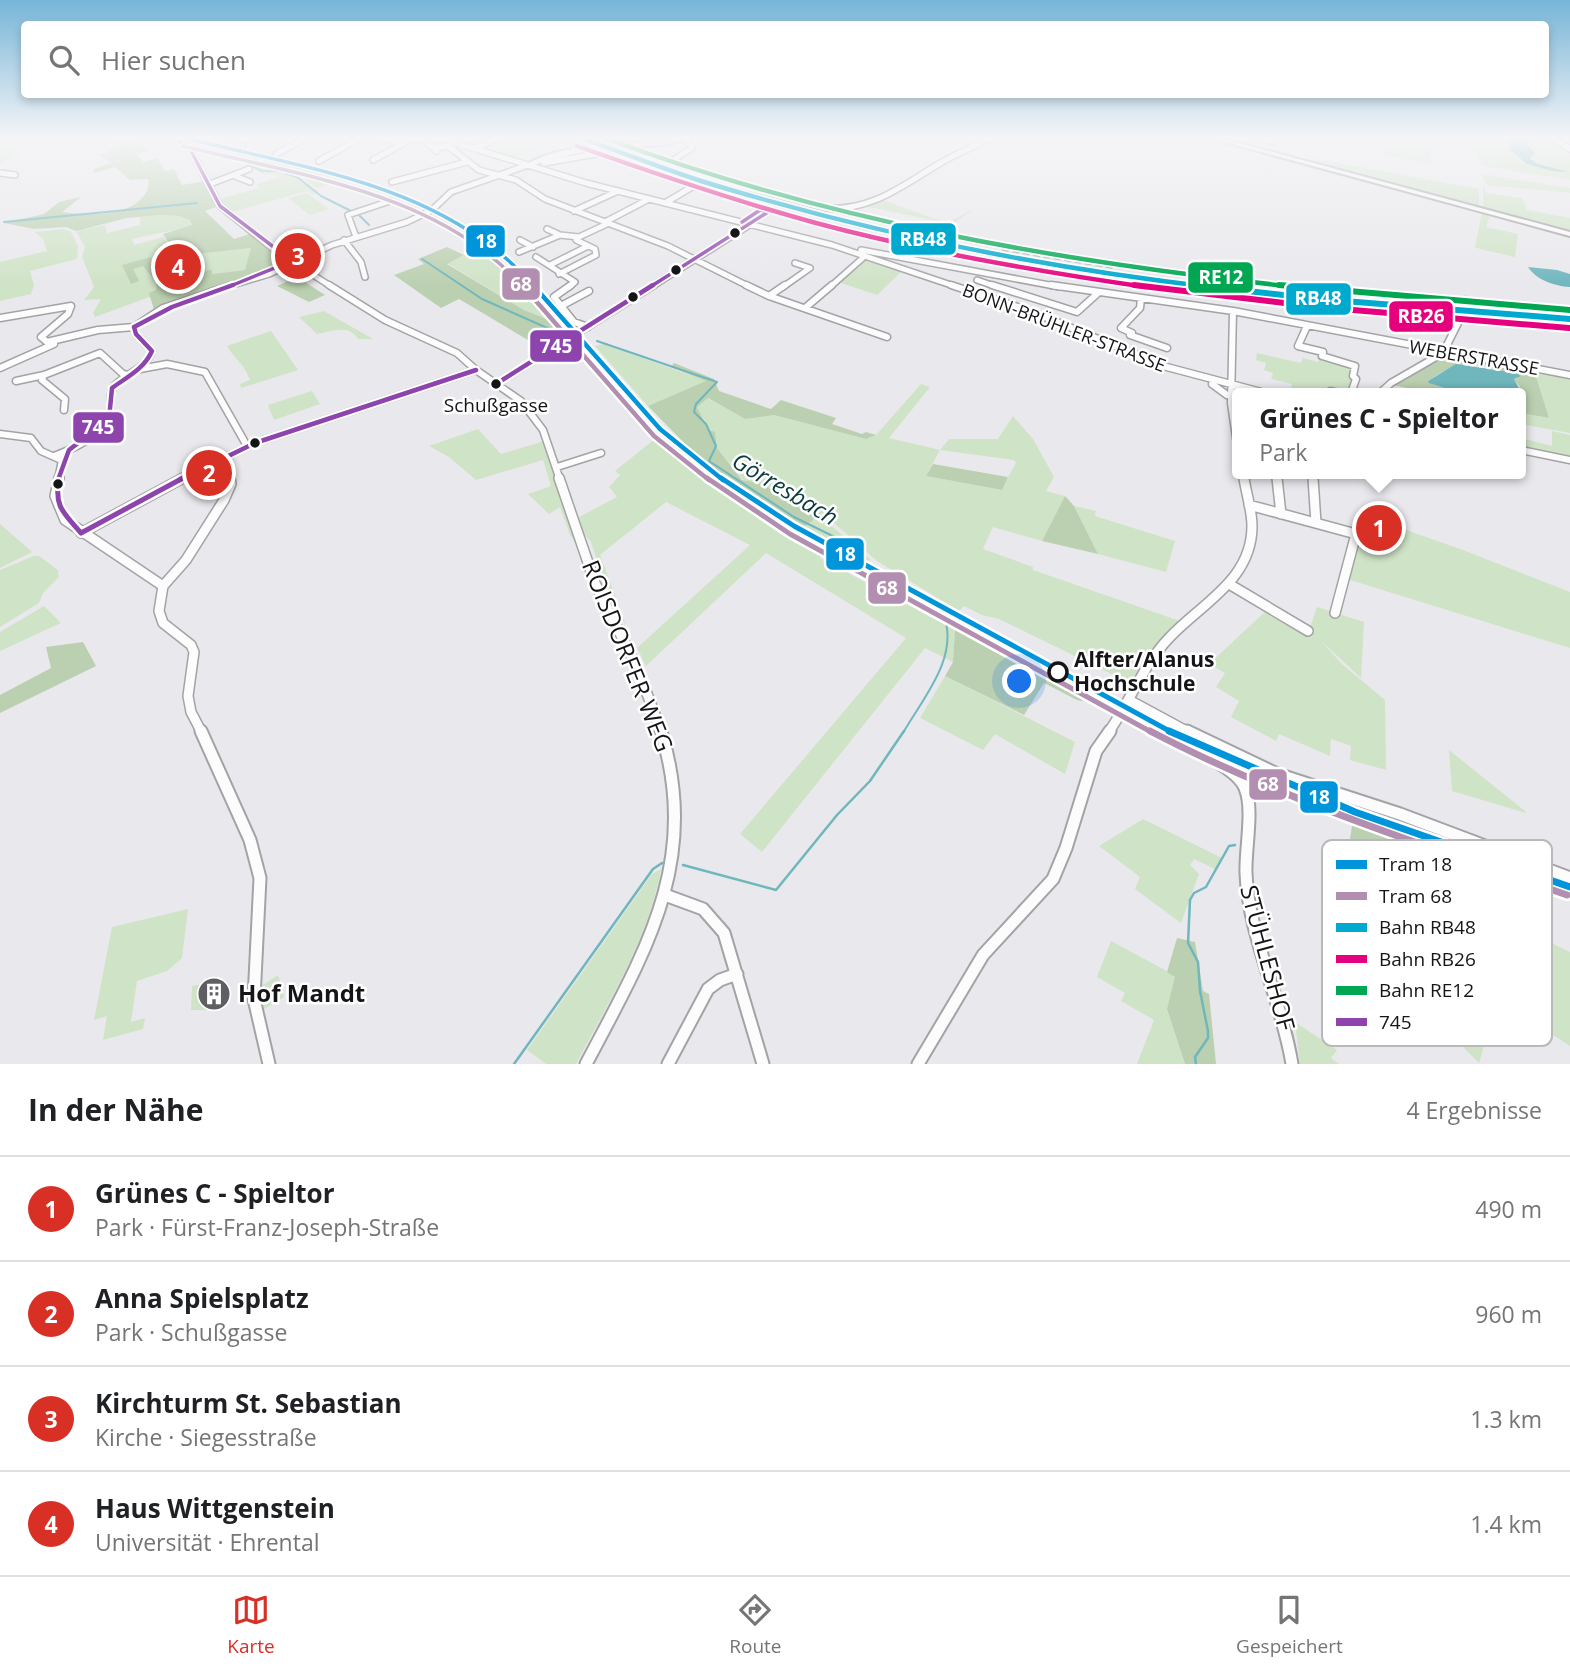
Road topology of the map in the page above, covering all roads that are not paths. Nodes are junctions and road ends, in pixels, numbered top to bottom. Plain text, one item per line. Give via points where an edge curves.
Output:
1 (212, 188) edge
2 (463, 188) edge
3 (530, 188) edge
4 (608, 188) edge
5 (691, 188) edge
6 (746, 188) edge
7 (898, 188) edge
8 (1396, 188) edge
9 (618, 191) junction
10 (649, 200) junction
11 (390, 201) dead end
12 (665, 203) junction
13 (574, 211) junction
14 (607, 222) junction
15 (751, 224) junction
16 (547, 229) dead end
17 (1570, 234) edge
18 (560, 235) junction
19 (356, 237) junction
20 (576, 237) junction
21 (344, 240) junction
22 (520, 240) dead end
23 (588, 246) junction
24 (533, 247) junction
25 (841, 248) junction
26 (519, 252) dead end
27 (865, 256) junction
28 (536, 257) dead end
29 (694, 260) junction
30 (292, 261) junction
31 (795, 263) dead end
32 (550, 265) junction
33 (559, 274) junction
34 (993, 274) junction
35 (365, 278) dead end
36 (977, 280) dead end
37 (989, 283) junction
38 (589, 291) dead end
39 (1098, 292) junction
40 (769, 296) junction
41 (1140, 298) junction
42 (561, 306) junction
43 (805, 308) junction
44 (1233, 311) junction
45 (0, 318) edge
46 (1456, 318) dead end
47 (1307, 326) junction
48 (134, 327) junction
49 (588, 327) junction
50 (887, 337) dead end
51 (56, 342) junction
52 (1167, 348) dead end
53 (1443, 353) junction
54 (0, 369) edge
55 (141, 369) junction
56 (476, 370) junction
57 (1232, 374) junction
58 (44, 375) junction
59 (128, 375) junction
60 (1190, 375) junction
61 (1570, 375) edge
62 (16, 381) dead end
63 (496, 384) junction
64 (1229, 385) junction
65 (1243, 388) edge
66 (1257, 388) edge
67 (1353, 388) edge
68 (1388, 388) edge
69 (1227, 394) junction
70 (1231, 403) junction
71 (64, 410) dead end
72 (1232, 410) edge
73 (0, 434) edge
74 (247, 446) junction
75 (1526, 451) edge
76 (601, 453) dead end
77 (58, 458) junction
78 (1570, 460) edge
79 (217, 461) junction
80 (557, 467) junction
81 (1244, 479) edge
82 (1278, 479) edge
83 (1313, 479) edge
84 (1250, 505) junction
85 (1281, 514) junction
86 (1316, 523) junction
87 (81, 533) junction
88 (1229, 584) junction
89 (163, 586) junction
90 (1335, 613) dead end
91 (1308, 631) dead end
92 (1129, 700) junction
93 (1122, 713) junction
94 (1469, 840) edge
95 (1552, 871) edge
96 (1570, 878) edge
97 (665, 895) junction
98 (737, 974) junction
99 (269, 1064) edge
100 (586, 1064) edge
101 (668, 1064) edge
102 (763, 1064) edge
103 (918, 1064) edge
104 (1292, 1064) edge

1 - 30 street, ROISDORFER WEG via 220,206
2 - 19 street via 445,195 419,217
3 - 13 street
4 - 9 street
5 - 12 street
6 - 7 street via 824,208 855,209
8 - 17 main road
9 - 10 street
9 - 13 street
10 - 12 street
10 - 14 street
11 - 19 street via 348,215
12 - 15 street
13 - 14 street
14 - 20 street
14 - 29 street
15 - 25 street
15 - 29 street
16 - 18 street
18 - 20 street
18 - 24 street
19 - 21 street
20 - 23 street
21 - 30 street
21 - 35 street via 355,250
22 - 24 street
23 - 32 street
23 - 33 street via 596,254
24 - 26 street
25 - 27 street, BONN-BRÜHLER-STRASSE
25 - 34 street, WEBERSTRASSE
27 - 43 street
27 - 60 street, BONN-BRÜHLER-STRASSE via 1033,312
28 - 32 street
29 - 40 street
29 - 49 street
30 - 48 street via 269,274 184,299
30 - 56 street, ROISDORFER WEG via 385,320 457,353
31 - 40 street via 810,268
32 - 33 street
33 - 42 street via 576,284 555,295
34 - 37 street
34 - 39 street, WEBERSTRASSE
36 - 37 street
37 - 39 street via 1077,312
38 - 42 street
39 - 41 street, WEBERSTRASSE
40 - 43 street
41 - 44 street, WEBERSTRASSE
41 - 52 street via 1140,308 1121,328
42 - 49 street via 574,322
43 - 50 street
44 - 47 street, WEBERSTRASSE
44 - 57 street
45 - 51 street via 71,306 41,337
46 - 53 street via 1458,323
47 - 53 street, WEBERSTRASSE
47 - 67 street via 1298,346 1355,366
48 - 51 street via 98,330
48 - 55 street via 152,351
49 - 63 street
51 - 54 street
53 - 61 street, WEBERSTRASSE
53 - 68 street
55 - 59 street
55 - 74 street via 167,364 205,372
56 - 63 street, ROISDORFER WEG
56 - 74 street
57 - 64 street
57 - 66 street, BONN-BRÜHLER-STRASSE
58 - 59 street via 104,354
58 - 62 street
58 - 71 street via 42,380 65,399
59 - 77 street via 112,388 109,419
60 - 64 street, BONN-BRÜHLER-STRASSE
60 - 69 street
63 - 80 street, ROISDORFER WEG via 529,409
64 - 65 street, BONN-BRÜHLER-STRASSE
64 - 69 street
64 - 70 street
69 - 70 street
70 - 72 street
73 - 77 street via 31,438 41,451
74 - 79 street
75 - 78 street
76 - 80 street
77 - 87 street via 57,505 65,520
79 - 87 street
79 - 89 street via 230,475 224,500 186,560
80 - 97 street, ROISDORFER WEG via 593,579 641,678 670,760 676,823
81 - 84 street
82 - 85 street
83 - 86 street
84 - 85 street
84 - 88 street via 1249,551
85 - 86 street
86 - 90 street via 1356,534
87 - 89 street via 134,563
88 - 91 street
88 - 92 street via 1156,653
89 - 99 street via 159,611 163,623 194,652 188,696 191,714 221,770 257,864 254,999
92 - 93 street
92 - 94 street via 1277,774
93 - 103 street via 1096,751 1051,884 979,961
93 - 104 street, STÜHLESHOF via 1227,768 1245,786 1250,902 1285,1023
95 - 96 street
97 - 98 street via 692,903 714,919
97 - 100 street, ROISDORFER WEG via 646,948
98 - 101 street via 708,989
98 - 102 street

